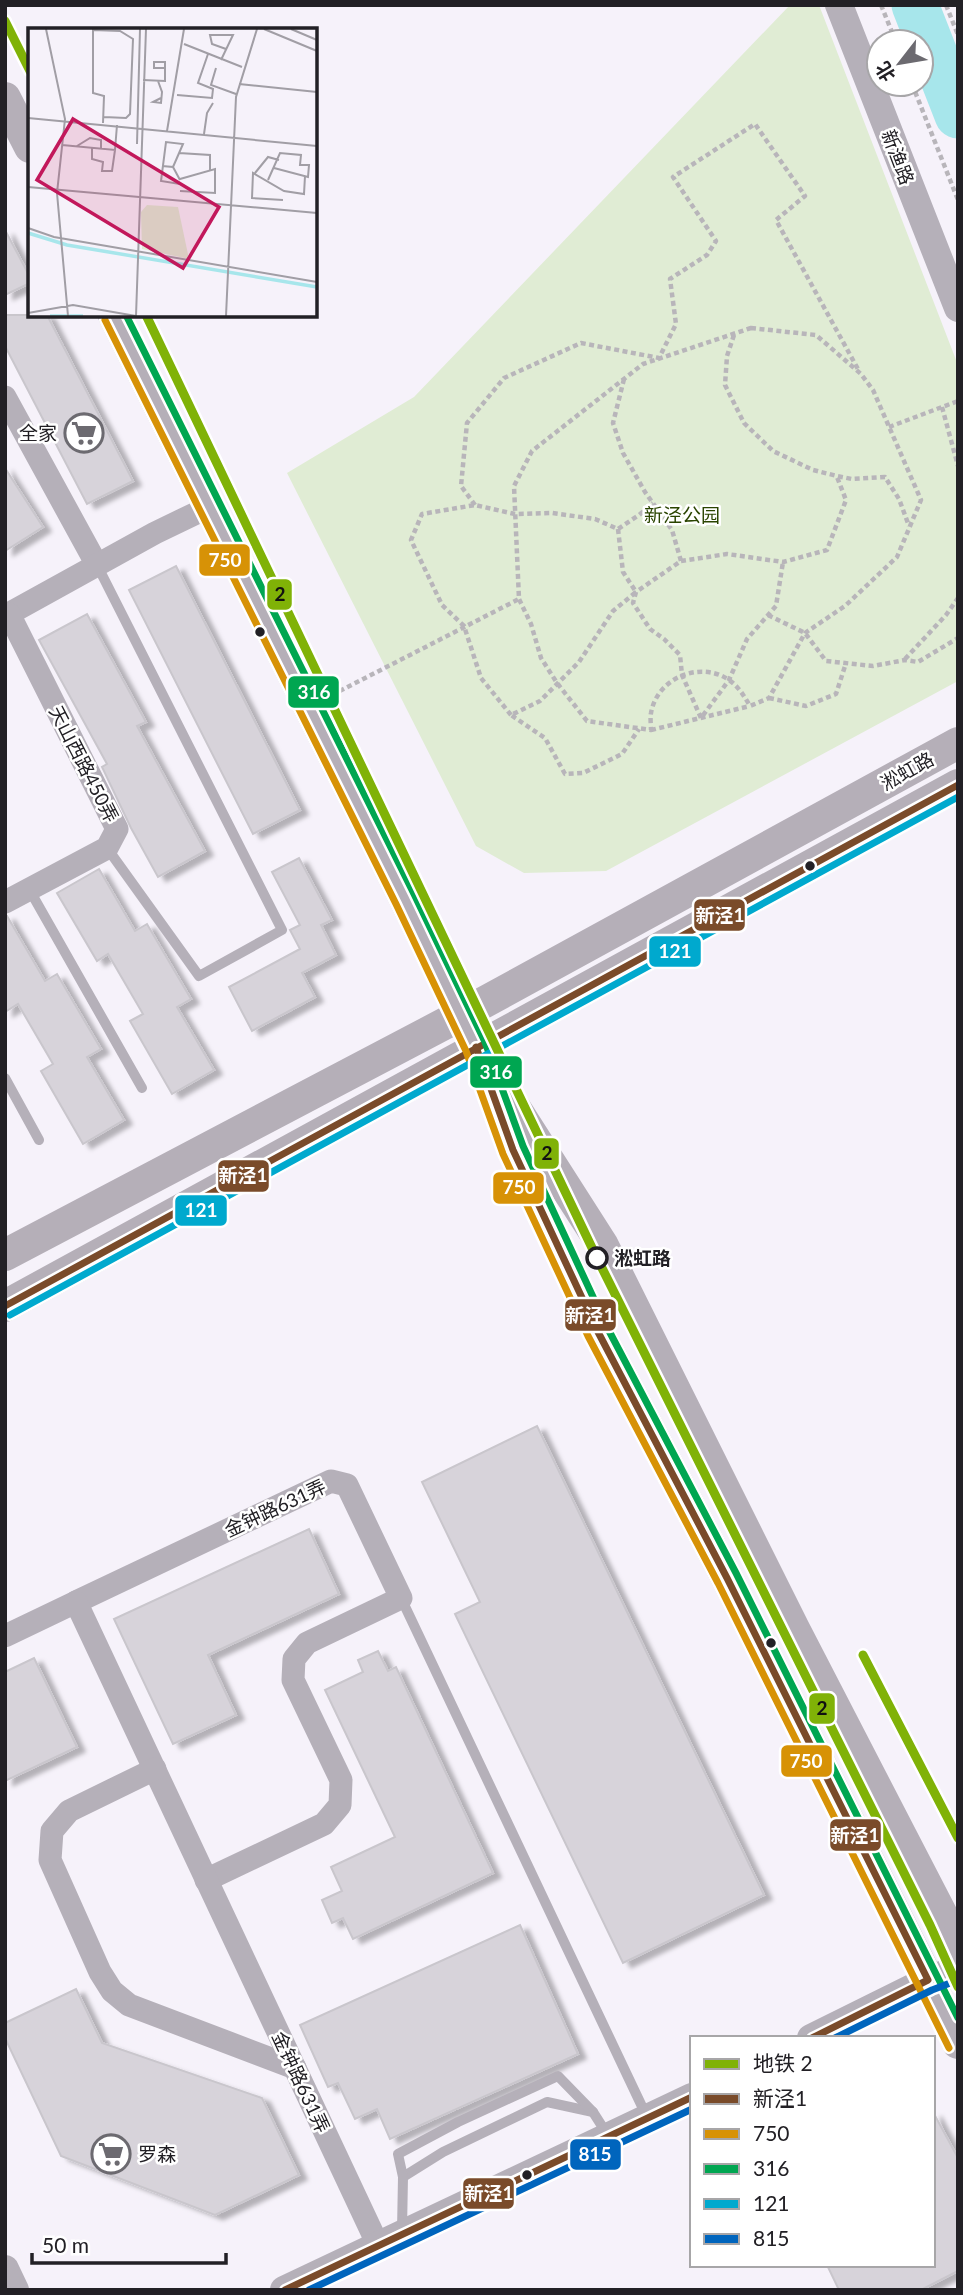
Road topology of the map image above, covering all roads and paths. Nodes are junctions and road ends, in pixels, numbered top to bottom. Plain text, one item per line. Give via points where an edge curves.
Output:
1 (839, 5) edge
2 (881, 5) edge
3 (946, 5) edge
4 (890, 28) edge
5 (958, 35) edge
6 (5, 98) edge
7 (918, 98) edge
8 (28, 143) edge
9 (958, 200) edge
10 (958, 308) edge
11 (115, 317) edge
12 (734, 334) junction
13 (659, 358) junction
14 (861, 374) junction
15 (625, 379) junction
16 (5, 397) edge
17 (958, 401) edge
18 (942, 407) junction
19 (889, 427) junction
20 (958, 466) edge
21 (837, 476) junction
22 (653, 503) junction
23 (475, 505) junction
24 (209, 507) junction
25 (515, 514) junction
26 (910, 526) junction
27 (618, 529) junction
28 (681, 561) junction
29 (783, 562) junction
30 (97, 565) junction
31 (636, 592) junction
32 (958, 598) edge
33 (519, 599) junction
34 (7, 615) edge
35 (768, 615) junction
36 (464, 626) junction
37 (805, 633) junction
38 (958, 638) edge
39 (905, 660) junction
40 (846, 663) junction
41 (682, 675) junction
42 (729, 680) junction
43 (557, 683) junction
44 (769, 698) junction
45 (750, 706) junction
46 (310, 707) junction
47 (511, 715) junction
48 (701, 718) junction
49 (639, 729) junction
50 (651, 730) junction
51 (958, 743) edge
52 (958, 785) edge
53 (107, 848) junction
54 (29, 889) junction
55 (5, 902) edge
56 (461, 1015) junction
57 (476, 1047) junction
58 (5, 1078) edge
59 (142, 1088) dead end
60 (39, 1140) dead end
61 (5, 1255) edge
62 (5, 1306) edge
63 (401, 1598) junction
64 (76, 1602) junction
65 (5, 1636) edge
66 (155, 1769) junction
67 (206, 1880) junction
68 (958, 1946) edge
69 (958, 1969) edge
70 (928, 1980) junction
71 (815, 2036) edge
72 (958, 2043) edge
73 (295, 2068) junction
74 (690, 2097) edge
75 (593, 2112) junction
76 (648, 2118) junction
77 (608, 2137) junction
78 (402, 2177) junction
79 (390, 2240) junction
80 (5, 2269) edge
81 (15, 2290) edge
82 (284, 2290) edge

1 - 10 street, 新渔路
2 - 4 path
3 - 5 path
6 - 8 main road
7 - 9 path
11 - 24 main road
12 - 13 path
12 - 14 path via 751,328 816,334
12 - 21 path via 725,385 744,424 773,451
13 - 14 path via 676,324 670,279 707,255 716,241 673,177 755,124 805,196 776,220
13 - 15 path
13 - 23 path via 580,343 504,378 467,423 461,486
14 - 19 path
15 - 22 path via 613,423 623,453
15 - 25 path via 533,451 514,485
16 - 30 street
17 - 18 path
18 - 19 path
18 - 20 path
19 - 26 path via 921,500
21 - 26 path via 885,477
21 - 29 path via 846,500 827,550
22 - 27 path
22 - 28 path via 672,530
23 - 25 path
23 - 36 path via 422,514 411,540 442,605
24 - 30 street, 天山西路450弄
24 - 46 main road
25 - 27 path via 595,519
25 - 33 path
26 - 37 path via 897,557 845,606
27 - 31 path via 623,572
28 - 29 path via 727,554
28 - 31 path
29 - 35 path via 776,606
30 - 34 street, 天山西路450弄
30 - 53 lane via 282,930 199,976
31 - 41 path via 634,603 650,629 680,656
31 - 43 path via 613,611 579,662
32 - 39 path
33 - 36 path
33 - 43 path via 541,658
34 - 53 street, 天山西路450弄 via 117,829
35 - 37 path
35 - 42 path via 747,639
36 - 46 path
36 - 47 path via 481,678
37 - 40 path via 825,661
37 - 44 path
38 - 39 path via 918,662
39 - 40 path via 873,666
40 - 44 path via 836,694 806,706
41 - 42 path via 698,671
41 - 48 path
41 - 50 path via 657,696
42 - 45 path
42 - 48 path
43 - 47 path via 540,701
43 - 49 path via 587,721
44 - 45 path
45 - 48 path
46 - 56 main road
47 - 49 path via 545,738 565,774 583,773 622,754
48 - 50 path
49 - 50 path
51 - 56 main road, 淞虹路
52 - 57 main road, 淞虹路
53 - 54 street, 天山西路450弄
54 - 55 street, 天山西路450弄
54 - 59 lane
56 - 57 main road
56 - 61 main road, 淞虹路
57 - 62 main road, 淞虹路
57 - 68 main road via 602,1244
57 - 70 main road via 513,1150 598,1332
58 - 60 lane
63 - 64 street, 金钟路631弄 via 347,1485 331,1481
63 - 67 street via 307,1643 294,1659 293,1680 341,1780 340,1805 324,1824
63 - 76 lane
64 - 65 street, 金钟路631弄
64 - 66 street, 金钟路631弄
66 - 67 street, 金钟路631弄
66 - 73 street via 69,1811 52,1830 50,1860 100,1972 112,1991 129,2005
67 - 73 street, 金钟路631弄
69 - 70 street
70 - 71 street
70 - 72 main road
73 - 79 street, 金钟路631弄
74 - 76 street
75 - 77 lane
75 - 78 lane via 547,2102
75 - 78 lane via 558,2076 398,2154
76 - 77 street
77 - 79 street
78 - 79 lane
79 - 82 street
80 - 81 street

